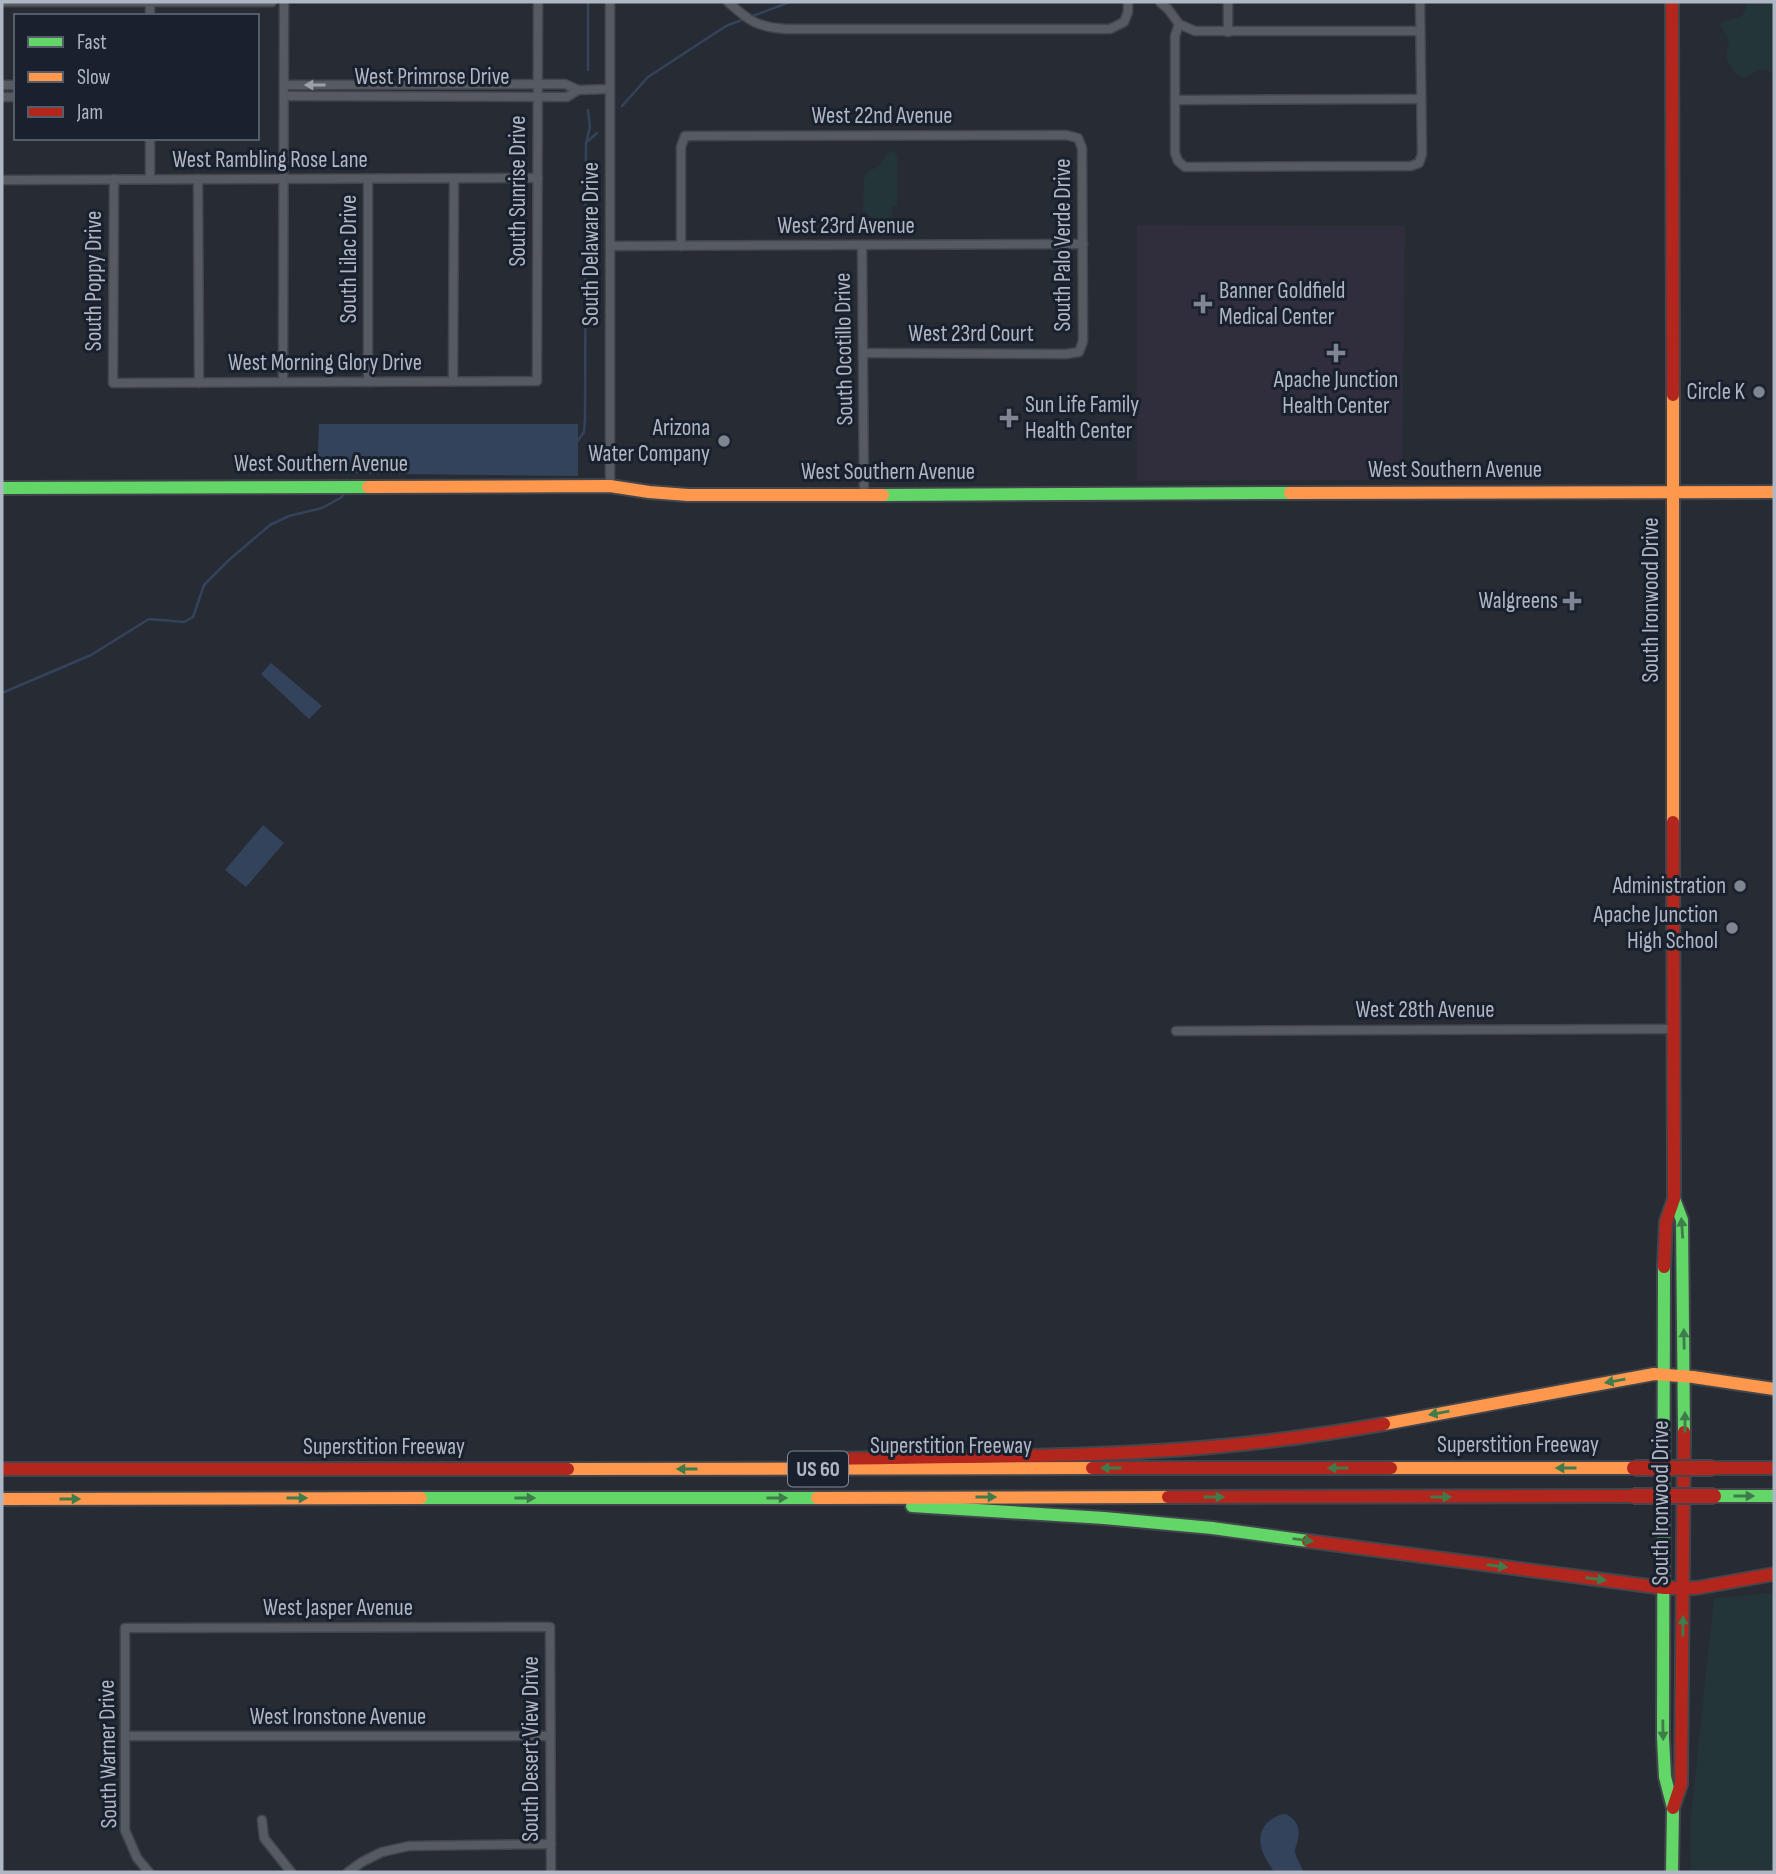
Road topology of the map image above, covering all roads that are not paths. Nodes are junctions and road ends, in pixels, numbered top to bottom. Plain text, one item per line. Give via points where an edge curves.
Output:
1 (2, 2) edge
2 (63, 2) edge
3 (150, 2) edge
4 (233, 2) edge
5 (272, 2) edge
6 (284, 2) edge
7 (538, 2) edge
8 (610, 2) edge
9 (728, 2) edge
10 (1128, 2) edge
11 (1160, 2) edge
12 (1228, 2) edge
13 (1420, 2) edge
14 (1672, 2) edge
15 (1179, 24) junction
16 (1420, 31) junction
17 (1228, 32) junction
18 (538, 84) junction
19 (284, 85) junction
20 (610, 89) junction
21 (578, 90) junction
22 (284, 96) junction
23 (538, 97) junction
24 (1421, 99) junction
25 (1175, 100) junction
26 (1078, 138) joint
27 (150, 140) edge
28 (454, 178) junction
29 (538, 178) junction
30 (114, 179) junction
31 (150, 179) junction
32 (198, 179) junction
33 (284, 179) junction
34 (368, 179) junction
35 (2, 180) edge
36 (1083, 244) junction
37 (862, 245) junction
38 (610, 246) junction
39 (681, 246) junction
40 (1079, 352) joint
41 (863, 353) junction
42 (453, 381) junction
43 (537, 381) joint
44 (283, 382) junction
45 (368, 382) junction
46 (113, 383) joint
47 (200, 383) junction
48 (610, 486) junction
49 (2, 488) edge
50 (1673, 492) junction
51 (1774, 492) edge
52 (864, 495) junction
53 (1674, 1029) junction
54 (1176, 1031) dead end
55 (1674, 1199) junction
56 (1663, 1375) junction
57 (1685, 1376) junction
58 (1774, 1389) edge
59 (1774, 1468) edge
60 (2, 1469) edge
61 (714, 1469) junction
62 (1774, 1496) edge
63 (820, 1497) junction
64 (2, 1499) edge
65 (1774, 1574) edge
66 (1664, 1588) junction
67 (1684, 1588) junction
68 (550, 1627) joint
69 (125, 1628) joint
70 (125, 1736) junction
71 (551, 1736) junction
72 (1673, 1808) junction
73 (262, 1820) dead end
74 (551, 1844) junction
75 (149, 1872) edge
76 (291, 1872) edge
77 (348, 1872) edge
78 (551, 1872) edge
79 (1672, 1872) edge

1 - 2 street
2 - 3 street
3 - 4 street
4 - 5 street
6 - 19 street
7 - 18 street, South Sunrise Drive
8 - 20 street, South Delaware Drive
9 - 10 street via 746,19 786,29 1110,29 1124,22
11 - 15 street
12 - 17 street
13 - 16 street
14 - 50 main road, South Ironwood Drive
15 - 17 street via 1195,31
15 - 25 street
16 - 17 street
16 - 24 street
18 -> 19 street, West Primrose Drive
18 - 21 street, West Primrose Drive via 565,84
18 - 23 street, South Sunrise Drive
19 - 22 street
20 - 21 street, West Primrose Drive
20 - 38 street, South Delaware Drive
21 - 23 street, West Primrose Drive via 567,97
22 - 23 street, West Primrose Drive
22 - 33 street
23 - 29 street, South Sunrise Drive
24 - 25 street
24 - 25 street via 1422,154 1412,166 1185,167 1175,153
26 - 36 street, South Palo Verde Drive via 1082,148
26 - 39 street, West 22nd Avenue via 685,136 681,147
27 - 31 street
28 - 29 street, West Rambling Rose Lane
28 - 34 street, West Rambling Rose Lane
28 - 42 street
29 - 43 street, South Sunrise Drive
30 - 31 street, West Rambling Rose Lane
30 - 35 street, West Rambling Rose Lane
30 - 46 street, South Poppy Drive
31 - 32 street, West Rambling Rose Lane
32 - 33 street, West Rambling Rose Lane
32 - 47 street
33 - 34 street, West Rambling Rose Lane
33 - 44 street
34 - 45 street, South Lilac Drive
36 - 37 street, West 23rd Avenue
36 - 40 street, South Palo Verde Drive via 1083,341
37 - 39 street, West 23rd Avenue
37 - 41 street, South Ocotillo Drive
38 - 39 street, West 23rd Avenue
38 - 48 street, South Delaware Drive
40 - 41 street, West 23rd Court
41 - 52 street, South Ocotillo Drive
42 - 43 street, West Morning Glory Drive
42 - 45 street, West Morning Glory Drive
44 - 45 street, West Morning Glory Drive
44 - 47 street, West Morning Glory Drive
46 - 47 street, West Morning Glory Drive
48 - 49 main road, West Southern Avenue
48 - 52 main road, West Southern Avenue via 678,495
50 - 51 main road, West Southern Avenue
50 - 52 main road, West Southern Avenue
50 - 53 main road, South Ironwood Drive
53 - 54 street, West 28th Avenue
53 - 55 main road, South Ironwood Drive
55 - 56 main road, South Ironwood Drive via 1664,1247
57 -> 55 main road, South Ironwood Drive via 1682,1220
56 - 57 main road
56 -> 61 main road via 1379,1425 1211,1447 830,1459
56 - 66 main road, South Ironwood Drive
57 - 58 main road
67 -> 57 main road, South Ironwood Drive
59 -> 61 main road, Superstition Freeway / US 60, bridge
61 -> 60 main road, Superstition Freeway / US 60
63 -> 62 main road, US 60, bridge
64 -> 63 main road, US 60
63 -> 66 main road via 1212,1528
65 - 67 main road
66 - 67 main road
66 -> 72 main road, South Ironwood Drive via 1663,1738 1665,1777
72 -> 67 main road, South Ironwood Drive via 1681,1784
68 - 69 street, West Jasper Avenue
68 - 71 street, South Desert View Drive
69 - 70 street, South Warner Drive
70 - 71 street, West Ironstone Avenue
70 - 75 street, South Warner Drive via 125,1830
71 - 74 street, South Desert View Drive
72 - 79 main road, South Ironwood Drive
73 - 76 street via 264,1838
74 - 77 street via 409,1846 382,1852
74 - 78 street, South Desert View Drive

